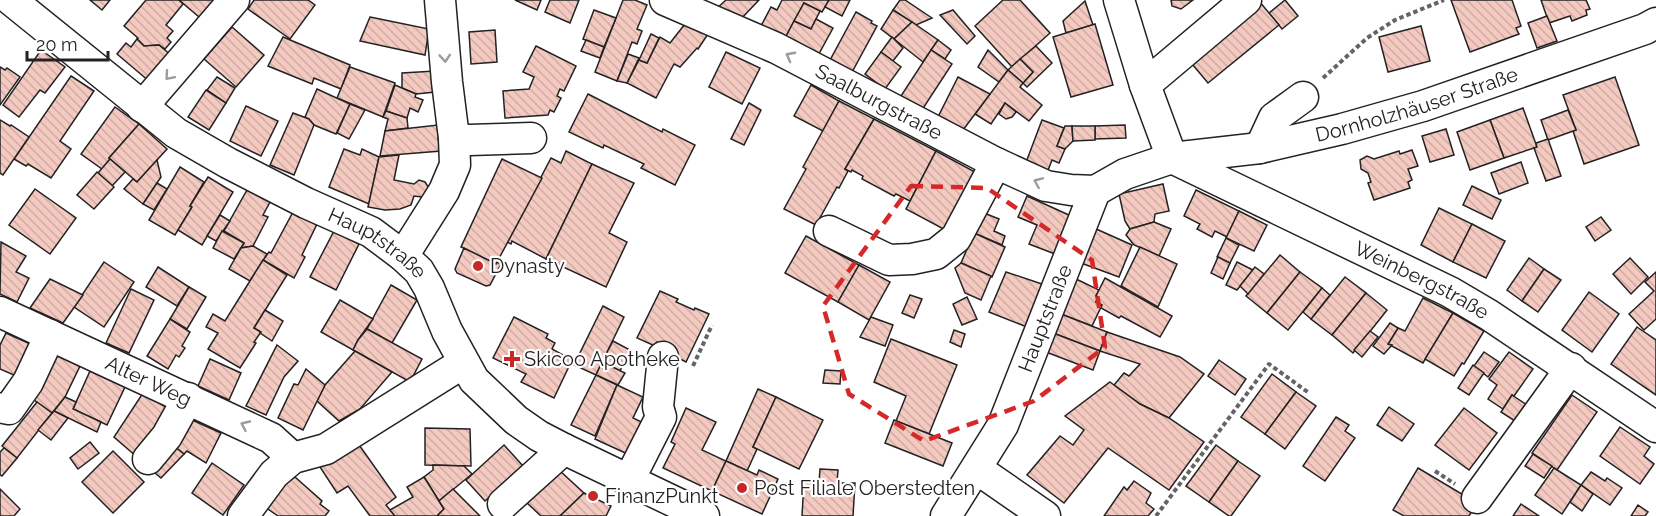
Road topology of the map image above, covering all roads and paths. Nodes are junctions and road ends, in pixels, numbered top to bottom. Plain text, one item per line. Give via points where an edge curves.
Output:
1 (11, 0) edge
2 (234, 0) edge
3 (440, 0) edge
4 (665, 0) edge
5 (1119, 0) edge
6 (1246, 0) edge
7 (1444, 0) edge
8 (707, 8) edge
9 (1656, 23) edge
10 (1145, 85) junction
11 (1303, 97) joint
12 (142, 106) junction
13 (454, 138) junction
14 (531, 138) dead end
15 (1260, 148) junction
16 (1172, 158) junction
17 (996, 163) junction
18 (1095, 191) junction
19 (829, 231) dead end
20 (403, 256) junction
21 (0, 312) edge
22 (50, 335) junction
23 (663, 357) dead end
24 (463, 363) junction
25 (1571, 368) junction
26 (1309, 393) dead end
27 (188, 398) junction
28 (4, 408) dead end
29 (1656, 427) edge
30 (564, 449) junction
31 (293, 458) junction
32 (148, 459) dead end
33 (977, 469) junction
34 (629, 480) junction
35 (1477, 498) dead end
36 (503, 504) dead end
37 (243, 516) edge
38 (704, 516) edge
39 (946, 516) edge
40 (1045, 516) edge
41 (1156, 516) edge

1 - 12 street, Hauptstraße
2 -> 12 street
3 -> 13 street
4 - 8 street, Saalburgstraße
5 - 10 street
6 - 10 street
7 - 11 path via 1395,20 1367,38
17 -> 8 street, Saalburgstraße
9 - 15 street, Dornholzhäuser Straße via 1423,106
10 - 16 street
11 - 15 street via 1274,118
12 - 20 street, Hauptstraße via 176,133 228,163 371,232
13 - 14 street
13 - 20 street via 455,165 451,177
15 - 16 street, Dornholzhäuser Straße
16 - 18 street via 1125,174
16 - 25 street, Weinbergstraße via 1450,292
18 -> 17 street, Saalburgstraße via 1046,186
17 - 19 street via 956,238 936,254 889,260
18 - 33 street, Hauptstraße via 1003,425
20 - 24 street, Hauptstraße via 429,288
21 - 22 street, Alter Weg
22 - 27 street, Alter Weg
22 - 28 street via 28,382 9,409
23 - 34 street via 658,407 661,417
24 - 30 street, Hauptstraße via 474,380 516,420
24 - 31 street via 326,449
25 - 29 street, Weinbergstraße
25 - 35 street
26 - 41 path via 1269,364
31 -> 27 street, Alter Weg via 272,438
27 - 32 street via 167,436
30 - 34 street, Hauptstraße
30 - 36 street
31 - 37 street via 274,474
33 - 39 street, Hauptstraße
33 - 40 street
34 - 38 street, Hauptstraße

